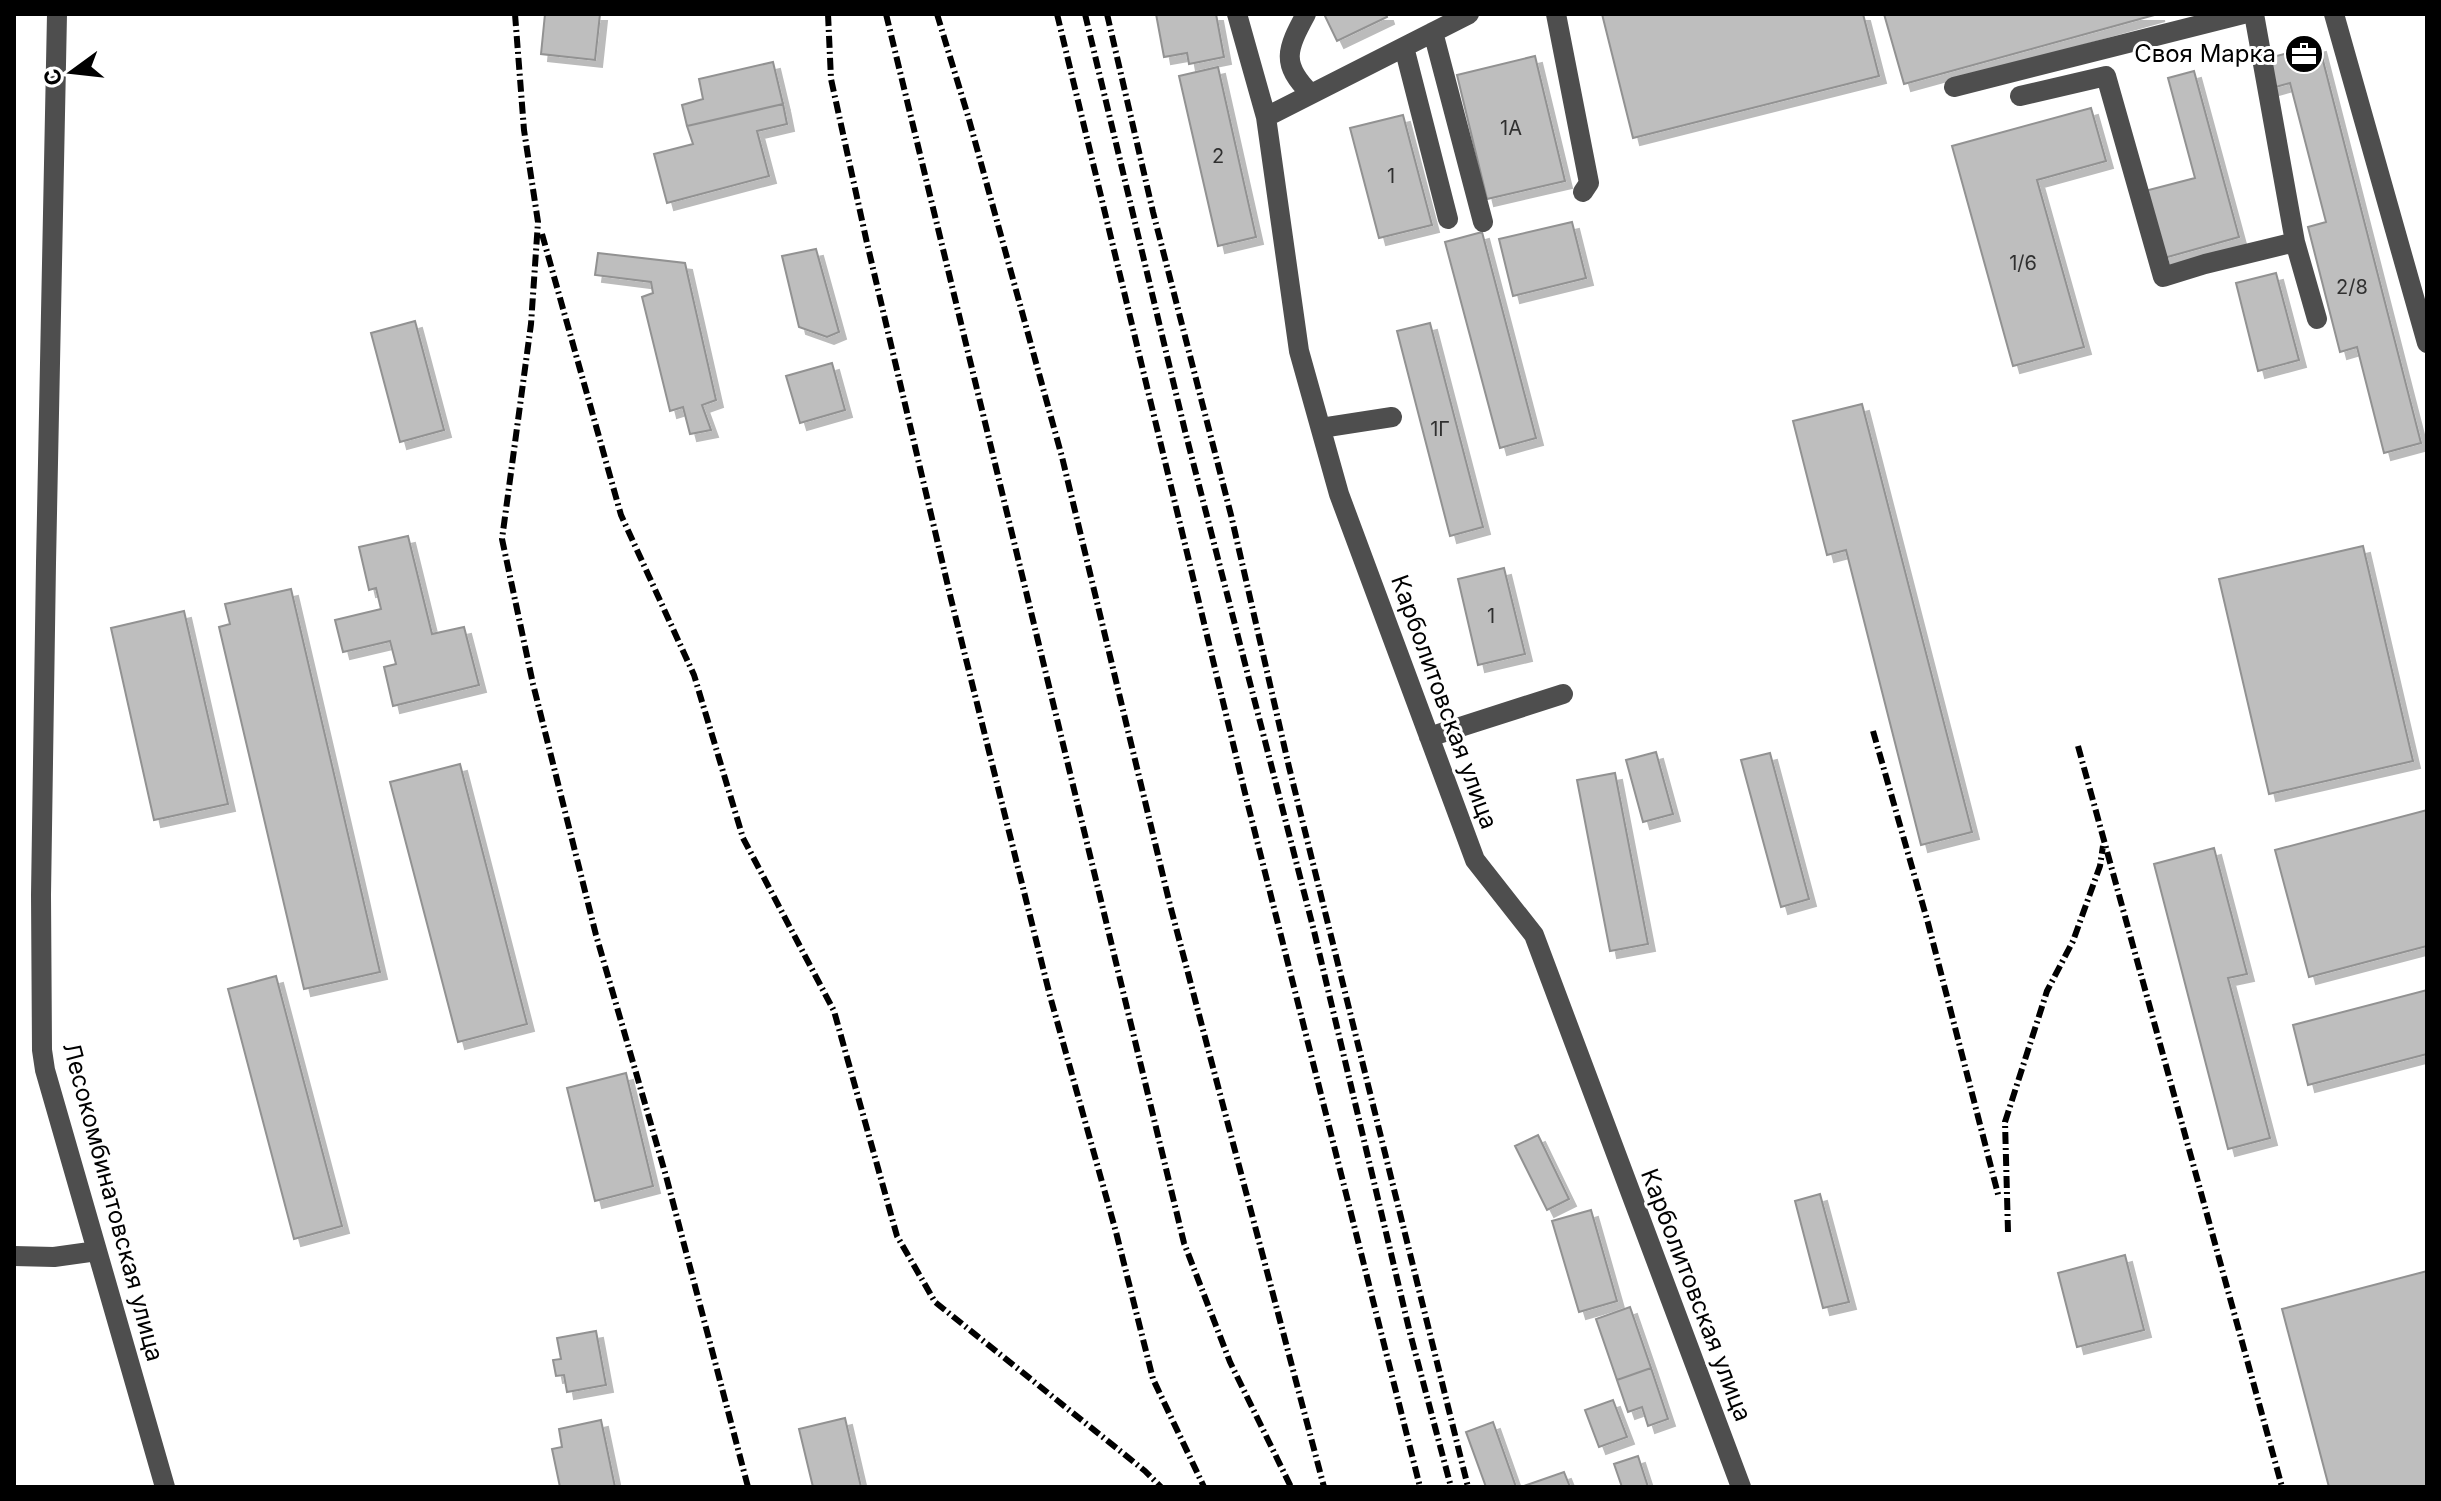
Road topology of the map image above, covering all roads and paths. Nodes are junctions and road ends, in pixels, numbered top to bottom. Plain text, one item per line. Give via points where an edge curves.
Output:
1 (57, 14) edge
2 (1237, 14) edge
3 (1306, 14) edge
4 (1469, 14) edge
5 (1556, 14) edge
6 (2243, 14) edge
7 (2254, 14) edge
8 (2334, 14) edge
9 (1433, 32) junction
10 (1404, 47) junction
11 (1954, 87) dead end
12 (1311, 94) junction
13 (2020, 96) dead end
14 (1266, 117) junction
15 (1583, 192) dead end
16 (1448, 219) dead end
17 (1483, 222) dead end
18 (2295, 242) junction
19 (2317, 319) dead end
20 (2427, 343) edge
21 (1392, 417) dead end
22 (1321, 428) junction
23 (1563, 694) dead end
24 (1429, 737) junction
25 (97, 1251) junction
26 (14, 1256) edge
27 (165, 1487) edge
28 (1741, 1487) edge

1 - 25 street, Лесокомбинатовская улица via 41,1030 45,1070
2 - 14 street, Карболитовская улица
3 - 12 street via 1290,47 1290,65
4 - 9 street
5 - 15 street via 1589,183
6 - 11 street
7 - 18 street
8 - 20 street
9 - 10 street
9 - 17 street
10 - 12 street
10 - 16 street
12 - 14 street
13 - 18 street via 2106,76 2163,277
14 - 22 street, Карболитовская улица via 1299,351
18 - 19 street
21 - 22 street
22 - 24 street, Карболитовская улица via 1339,494
23 - 24 street
24 - 28 street, Карболитовская улица via 1475,860 1534,935
25 - 26 street
25 - 27 street, Лесокомбинатовская улица

